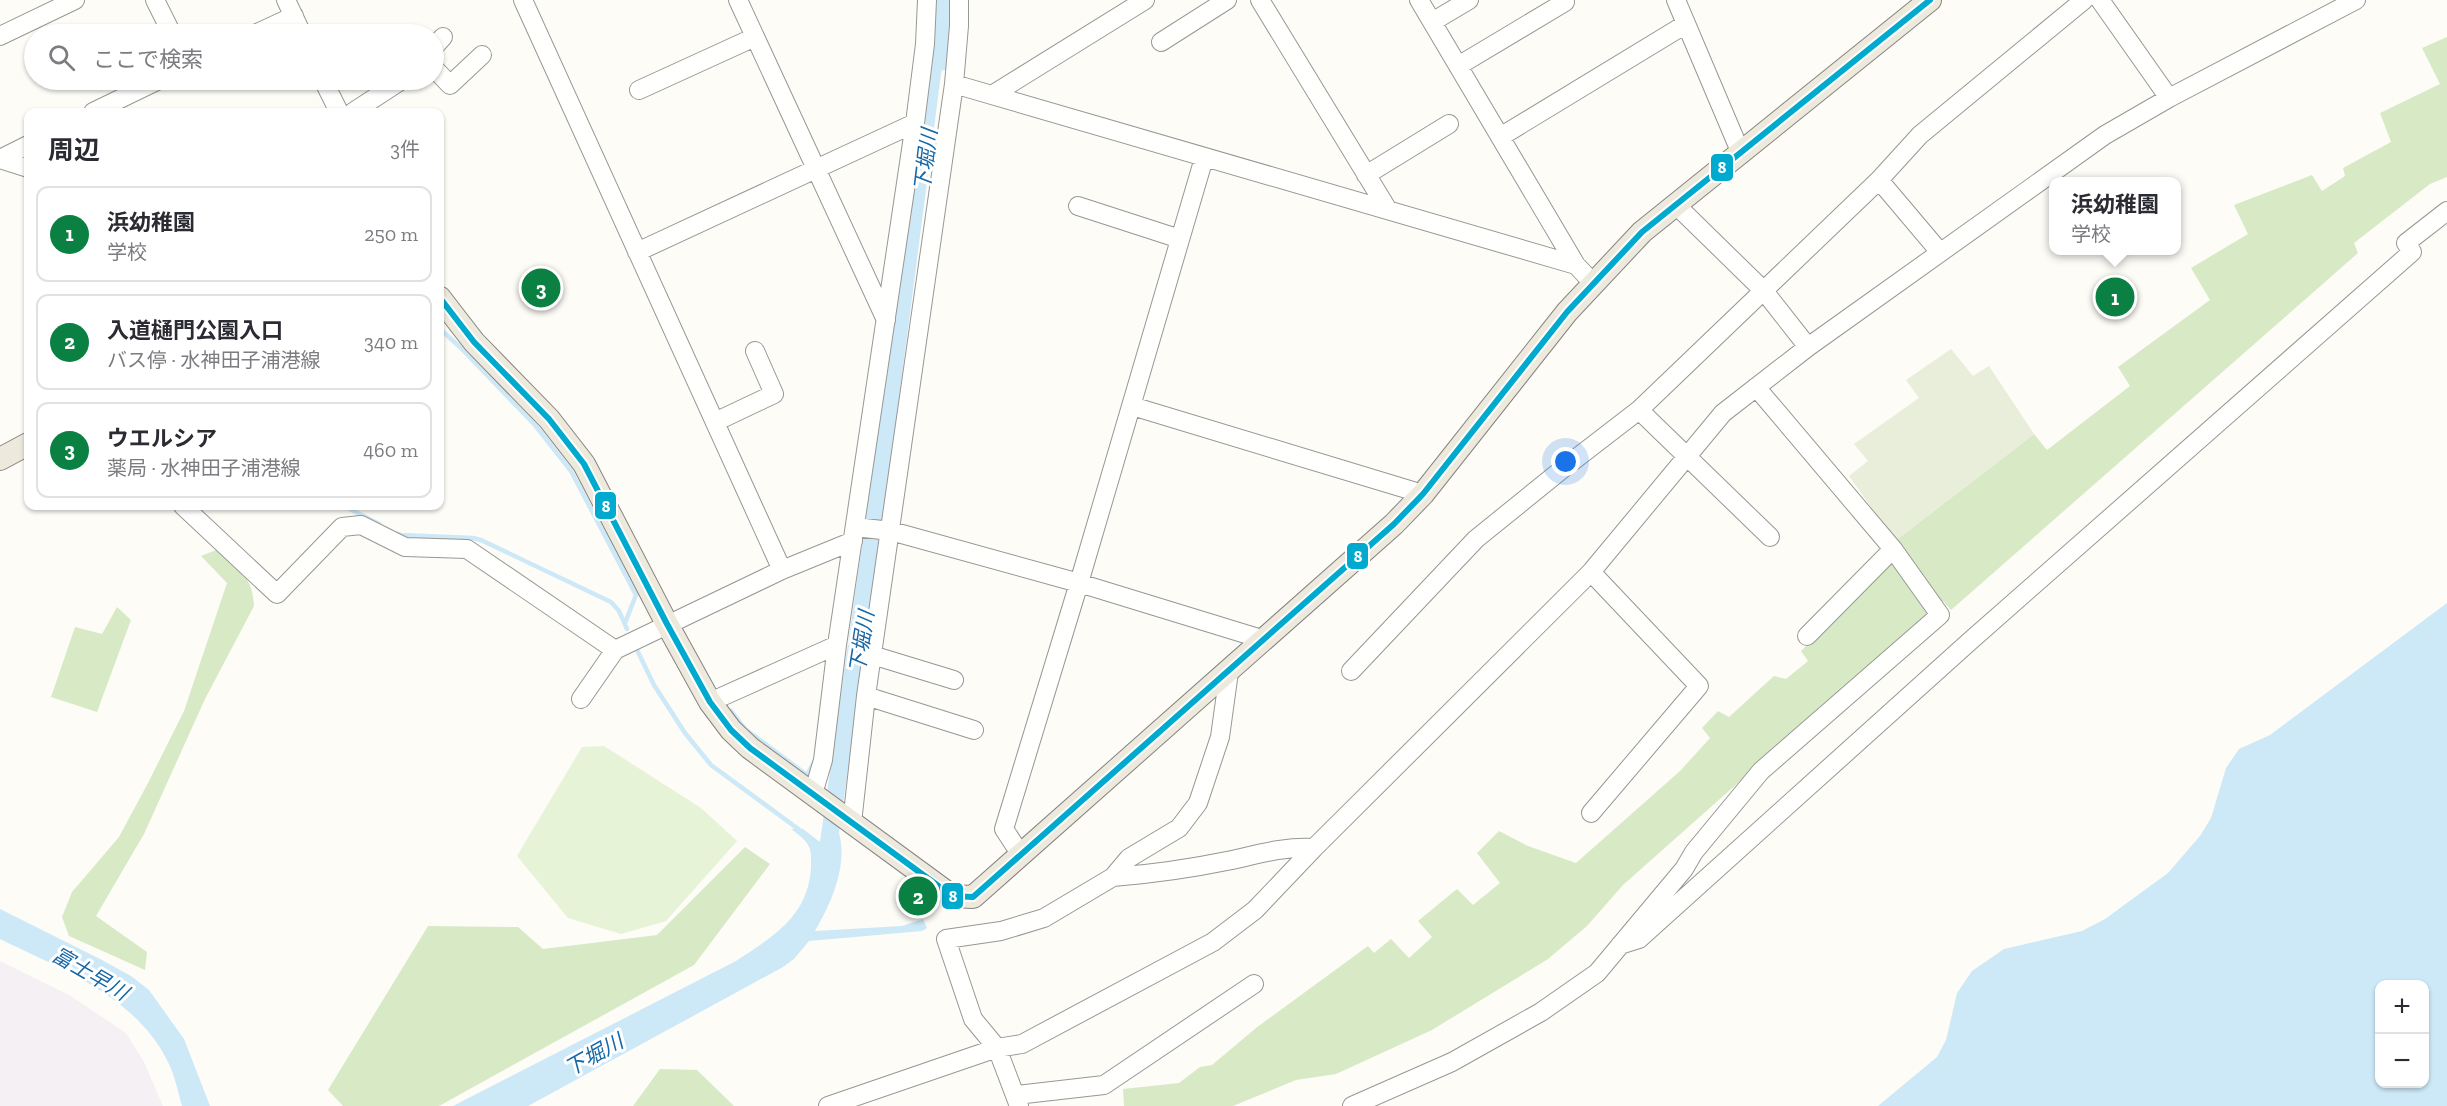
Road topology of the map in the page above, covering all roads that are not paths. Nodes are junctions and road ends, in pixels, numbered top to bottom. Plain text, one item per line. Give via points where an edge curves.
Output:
1 (75, 0) edge
2 (155, 0) edge
3 (523, 0) edge
4 (738, 0) edge
5 (927, 0) edge
6 (959, 0) edge
7 (1145, 0) edge
8 (1227, 0) edge
9 (1260, 0) edge
10 (1419, 0) edge
11 (1469, 0) edge
12 (1676, 0) edge
13 (1930, 0) edge
14 (2084, 0) edge
15 (2100, 0) edge
16 (2356, 0) edge
17 (1565, 2) dead end
18 (2324, 7) edge
19 (290, 8) edge
20 (1432, 22) junction
21 (24, 24) edge
22 (25, 24) edge
23 (167, 24) edge
24 (268, 24) edge
25 (298, 24) edge
26 (1686, 24) junction
27 (0, 36) edge
28 (755, 37) junction
29 (1161, 42) dead end
30 (482, 55) dead end
31 (1458, 66) junction
32 (444, 79) edge
33 (954, 84) junction
34 (138, 90) edge
35 (328, 90) edge
36 (387, 90) edge
37 (639, 90) dead end
38 (992, 95) junction
39 (2169, 98) junction
40 (101, 108) edge
41 (337, 108) edge
42 (359, 108) edge
43 (915, 123) junction
44 (1449, 124) dead end
45 (1500, 138) junction
46 (24, 147) edge
47 (1740, 151) junction
48 (1204, 158) junction
49 (0, 159) edge
50 (24, 167) edge
51 (816, 168) junction
52 (1366, 175) junction
53 (1879, 180) junction
54 (1675, 204) junction
55 (1078, 206) dead end
56 (1388, 210) junction
57 (2447, 211) edge
58 (1180, 239) junction
59 (637, 252) junction
60 (1939, 252) junction
61 (1576, 265) junction
62 (1593, 283) junction
63 (1764, 291) junction
64 (444, 303) edge
65 (886, 320) junction
66 (1808, 347) junction
67 (755, 351) dead end
68 (1756, 387) junction
69 (1132, 406) junction
70 (1639, 410) junction
71 (715, 422) junction
72 (24, 446) edge
73 (1686, 456) junction
74 (0, 459) edge
75 (1423, 494) junction
76 (187, 510) edge
77 (891, 531) junction
78 (854, 534) junction
79 (1770, 537) dead end
80 (1893, 549) junction
81 (782, 570) junction
82 (1591, 572) junction
83 (1079, 583) junction
84 (667, 624) junction
85 (1807, 636) dead end
86 (1265, 640) junction
87 (837, 645) junction
88 (615, 650) junction
89 (873, 655) junction
90 (1351, 671) dead end
91 (1229, 672) junction
92 (954, 680) dead end
93 (866, 696) junction
94 (581, 699) dead end
95 (710, 702) junction
96 (974, 730) dead end
97 (817, 797) junction
98 (1590, 813) dead end
99 (849, 821) junction
100 (1314, 848) junction
101 (1021, 855) junction
102 (1113, 877) junction
103 (1620, 945) junction
104 (1254, 984) dead end
105 (997, 1048) junction
106 (1017, 1101) edge
107 (828, 1106) edge
108 (1352, 1106) edge

1 - 22 street
2 - 23 street
3 - 59 street
4 - 28 street
5 - 43 street
6 - 33 street
7 - 38 street
8 - 29 street
9 - 52 street
10 - 20 street
11 - 20 street
12 - 26 street
13 - 47 main road
14 - 53 street via 1920,135
15 - 39 street
16 - 18 street
17 - 31 street
18 - 39 street
19 - 24 street
19 - 25 street
20 - 31 street
21 - 27 street
26 - 45 street
26 - 47 street
28 - 37 street
28 - 51 street
30 - 32 street via 450,85
31 - 45 street
33 - 38 street
33 - 77 street
34 - 40 street
35 - 41 street
36 - 42 street
38 - 48 street
39 - 60 street via 2105,135
43 - 51 street
43 - 65 street
44 - 52 street
45 - 61 street
46 - 49 street
47 - 54 main road
48 - 56 street
48 - 58 street
49 - 50 street
51 - 59 street
51 - 65 street
52 - 56 street
53 - 60 street
53 - 63 street
54 - 62 main road via 1641,232
54 - 63 street
55 - 58 street
56 - 61 street
57 - 103 street via 2406,243 2412,252 1639,939
58 - 69 street
59 - 71 street
60 - 66 street
61 - 62 street
62 - 75 main road
63 - 66 street
63 - 70 street
64 - 84 main road via 474,342 549,419 584,464
65 - 78 street
66 - 68 street
67 - 71 street via 774,394
68 - 73 street via 1723,413
68 - 80 street
69 - 75 street
69 - 83 street
70 - 73 street
70 - 90 street via 1476,539
71 - 81 street
72 - 74 main road
73 - 79 street
73 - 82 street
75 - 86 main road
76 - 88 street via 277,594 342,527 361,525 405,547 467,549
77 - 78 street
77 - 83 street
77 - 89 street
78 - 81 street
78 - 87 street
80 - 85 street
80 - 103 street via 1940,615 1761,771
81 - 84 street
82 - 98 street via 1699,686
82 - 100 street
83 - 86 street
83 - 101 street via 1004,829
84 - 88 street
84 - 95 main road
86 - 91 main road
87 - 95 street
87 - 97 street
88 - 94 street
89 - 92 street
89 - 93 street
91 - 101 main road
91 - 102 street via 1220,737 1198,803 1179,828 1129,858
93 - 96 street
93 - 99 street
95 - 97 main road via 750,748
97 - 99 main road
99 - 101 main road via 952,896 973,897
100 - 102 street via 1294,847
100 - 105 street via 1255,910 1213,942 1022,1044
102 - 105 street via 1044,918 1001,931 946,939 974,1019
103 - 108 street via 1597,973 1541,1012 1452,1062
104 - 106 street via 1104,1085
105 - 106 street
105 - 107 street

